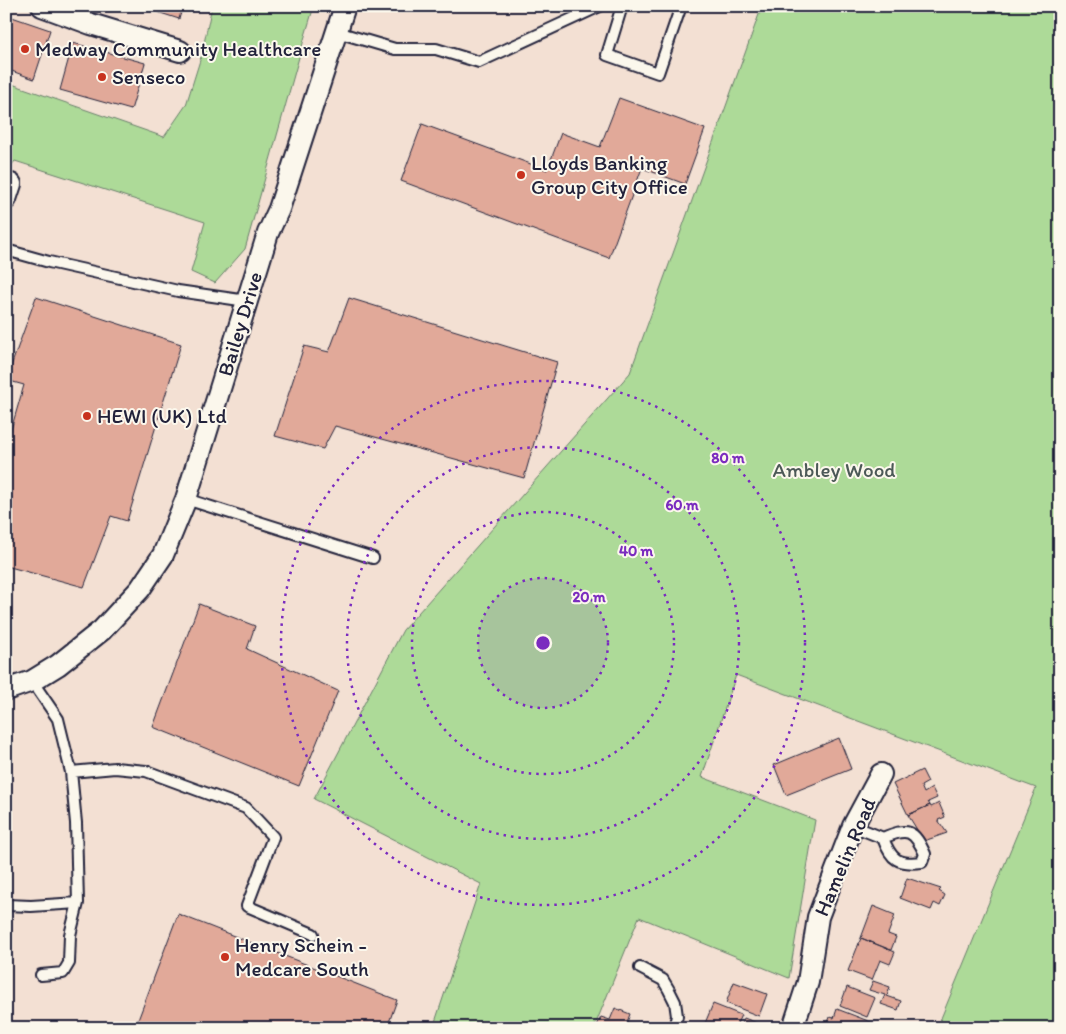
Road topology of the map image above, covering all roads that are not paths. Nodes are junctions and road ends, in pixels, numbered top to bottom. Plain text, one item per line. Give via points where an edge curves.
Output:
1 (42, 6) edge
2 (345, 6) edge
3 (600, 6) edge
4 (622, 6) edge
5 (681, 6) edge
6 (337, 32) junction
7 (180, 51) dead end
8 (6, 250) edge
9 (247, 301) junction
10 (186, 498) junction
11 (373, 558) dead end
12 (32, 681) junction
13 (6, 690) edge
14 (71, 772) junction
15 (881, 774) dead end
16 (853, 826) junction
17 (883, 838) dead end
18 (78, 903) junction
19 (6, 905) edge
20 (313, 934) dead end
21 (640, 968) dead end
22 (41, 975) dead end
23 (674, 1028) edge
24 (793, 1028) edge

1 - 7 street
2 - 6 street, Bailey Drive
3 - 6 lane via 479,62 436,49 395,49
4 - 5 lane via 607,56 658,73
6 - 9 street, Bailey Drive
8 - 9 lane via 178,291
9 - 10 street, Bailey Drive
10 - 11 lane
10 - 12 street, Bailey Drive via 163,555 140,589 102,630 58,666
12 - 13 street, Bailey Drive
12 - 14 lane via 58,719
14 - 18 lane
14 - 20 lane via 115,768 146,771 246,808 273,837 247,906
15 - 16 street, Hamelin Road
16 - 17 lane
16 - 24 street, Hamelin Road via 818,917 808,982
18 - 19 lane
18 - 22 lane via 70,935 69,963 63,973
21 - 23 lane via 664,980 675,1002 677,1016

